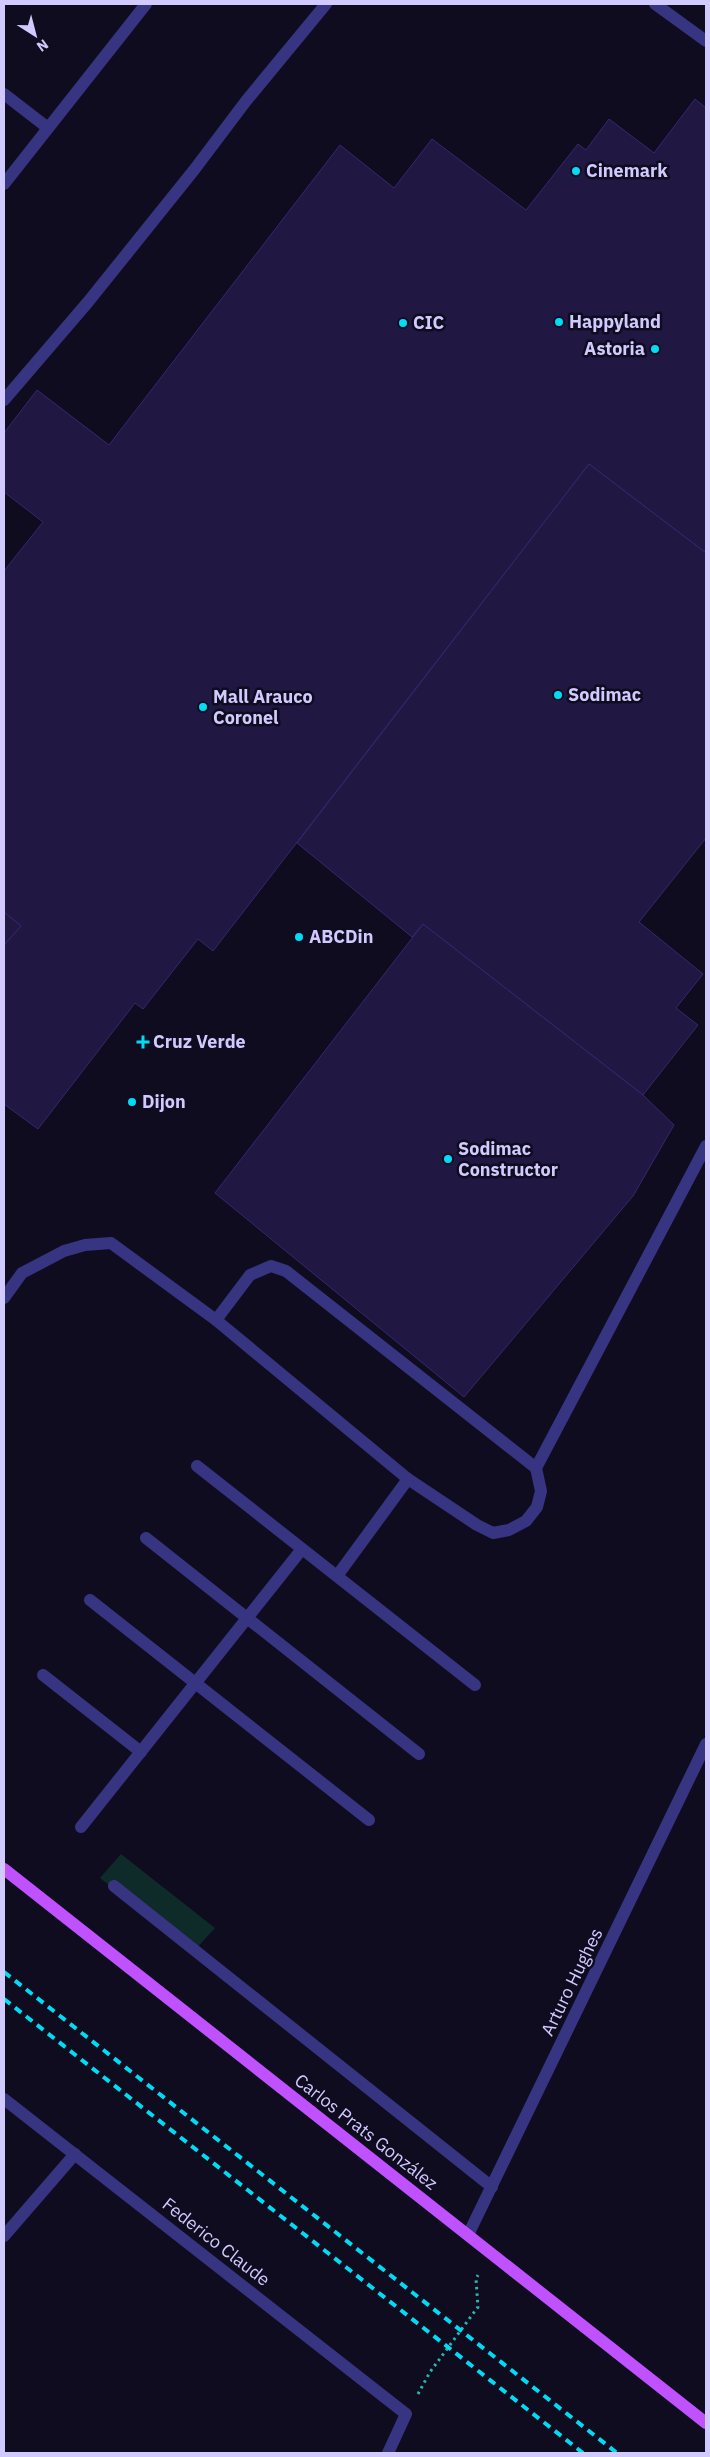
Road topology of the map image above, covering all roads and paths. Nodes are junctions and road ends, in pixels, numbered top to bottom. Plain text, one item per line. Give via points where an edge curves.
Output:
1 (146, 4) edge
2 (326, 4) edge
3 (655, 4) edge
4 (706, 41) edge
5 (4, 94) edge
6 (48, 128) junction
7 (4, 184) edge
8 (4, 400) edge
9 (706, 1146) edge
10 (4, 1298) edge
11 (216, 1320) junction
12 (198, 1466) dead end
13 (536, 1468) junction
14 (408, 1479) junction
15 (146, 1538) dead end
16 (302, 1549) junction
17 (337, 1576) junction
18 (90, 1600) dead end
19 (247, 1618) junction
20 (43, 1675) dead end
21 (196, 1682) junction
22 (475, 1685) dead end
23 (706, 1744) edge
24 (141, 1752) junction
25 (419, 1754) dead end
26 (369, 1820) dead end
27 (81, 1827) dead end
28 (4, 1869) edge
29 (114, 1886) dead end
30 (4, 2099) edge
31 (76, 2154) junction
32 (492, 2187) junction
33 (468, 2235) junction
34 (4, 2236) edge
35 (491, 2253) junction
36 (406, 2414) junction
37 (706, 2423) edge
38 (388, 2453) edge

1 - 6 street
2 - 8 street via 246,100 88,302
3 - 4 street
5 - 6 street
6 - 7 street
9 - 13 street
10 - 11 street via 22,1273 64,1251 110,1243
11 - 13 street via 250,1275 271,1266 286,1271
11 - 14 street
12 - 16 street
13 - 14 street via 541,1491 537,1507 526,1520 509,1530 492,1532
14 - 17 street
15 - 19 street
16 - 17 street
16 - 19 street
17 - 22 street
18 - 21 street
19 - 21 street
19 - 25 street
20 - 24 street
21 - 24 street
21 - 26 street
23 - 32 street, Arturo Hughes
24 - 27 street
28 - 33 main road, Carlos Prats González
29 - 32 street
30 - 31 street, Federico Claude
31 - 34 street
31 - 36 street, Federico Claude
32 - 33 street, Arturo Hughes
33 - 35 main road, Carlos Prats González
35 - 36 path via 476,2279 478,2307 430,2372
35 - 37 main road, Carlos Prats González
36 - 38 street

